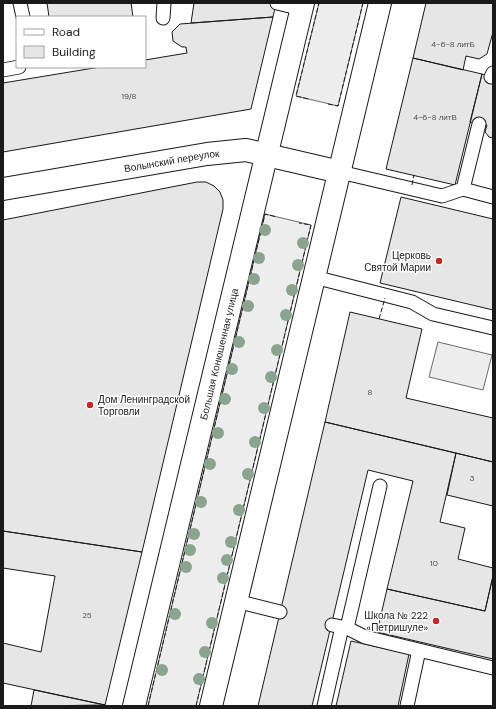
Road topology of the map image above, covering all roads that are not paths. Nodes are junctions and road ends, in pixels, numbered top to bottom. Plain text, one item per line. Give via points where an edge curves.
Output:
1 (20, 3) edge
2 (164, 3) edge
3 (277, 3) edge
4 (380, 3) edge
5 (303, 6) edge
6 (22, 16) edge
7 (163, 18) dead end
8 (16, 67) edge
9 (3, 70) edge
10 (479, 124) dead end
11 (267, 154) junction
12 (340, 172) junction
13 (3, 189) edge
14 (463, 189) junction
15 (493, 197) edge
16 (314, 277) junction
17 (493, 328) edge
18 (380, 486) dead end
19 (236, 602) junction
20 (280, 612) dead end
21 (340, 626) junction
22 (419, 650) junction
23 (493, 668) edge
24 (134, 706) edge
25 (211, 706) edge
26 (324, 706) edge
27 (407, 706) edge

1 - 6 lane
2 - 7 lane
3 - 5 lane
4 - 12 main road
5 - 11 main road, Большая Конюшенная улица
8 - 9 lane
10 - 14 lane
11 - 12 main road, Волынский переулок
11 - 13 main road, Волынский переулок via 246,150 207,154
11 - 24 main road, Большая Конюшенная улица
12 - 14 lane via 442,196
12 - 16 main road
14 - 15 lane
16 - 17 lane via 412,302 433,314
16 - 19 main road
18 - 21 lane
19 - 20 lane
19 - 25 main road
21 - 22 lane via 365,637
21 - 26 lane
22 - 23 lane
22 - 27 lane

